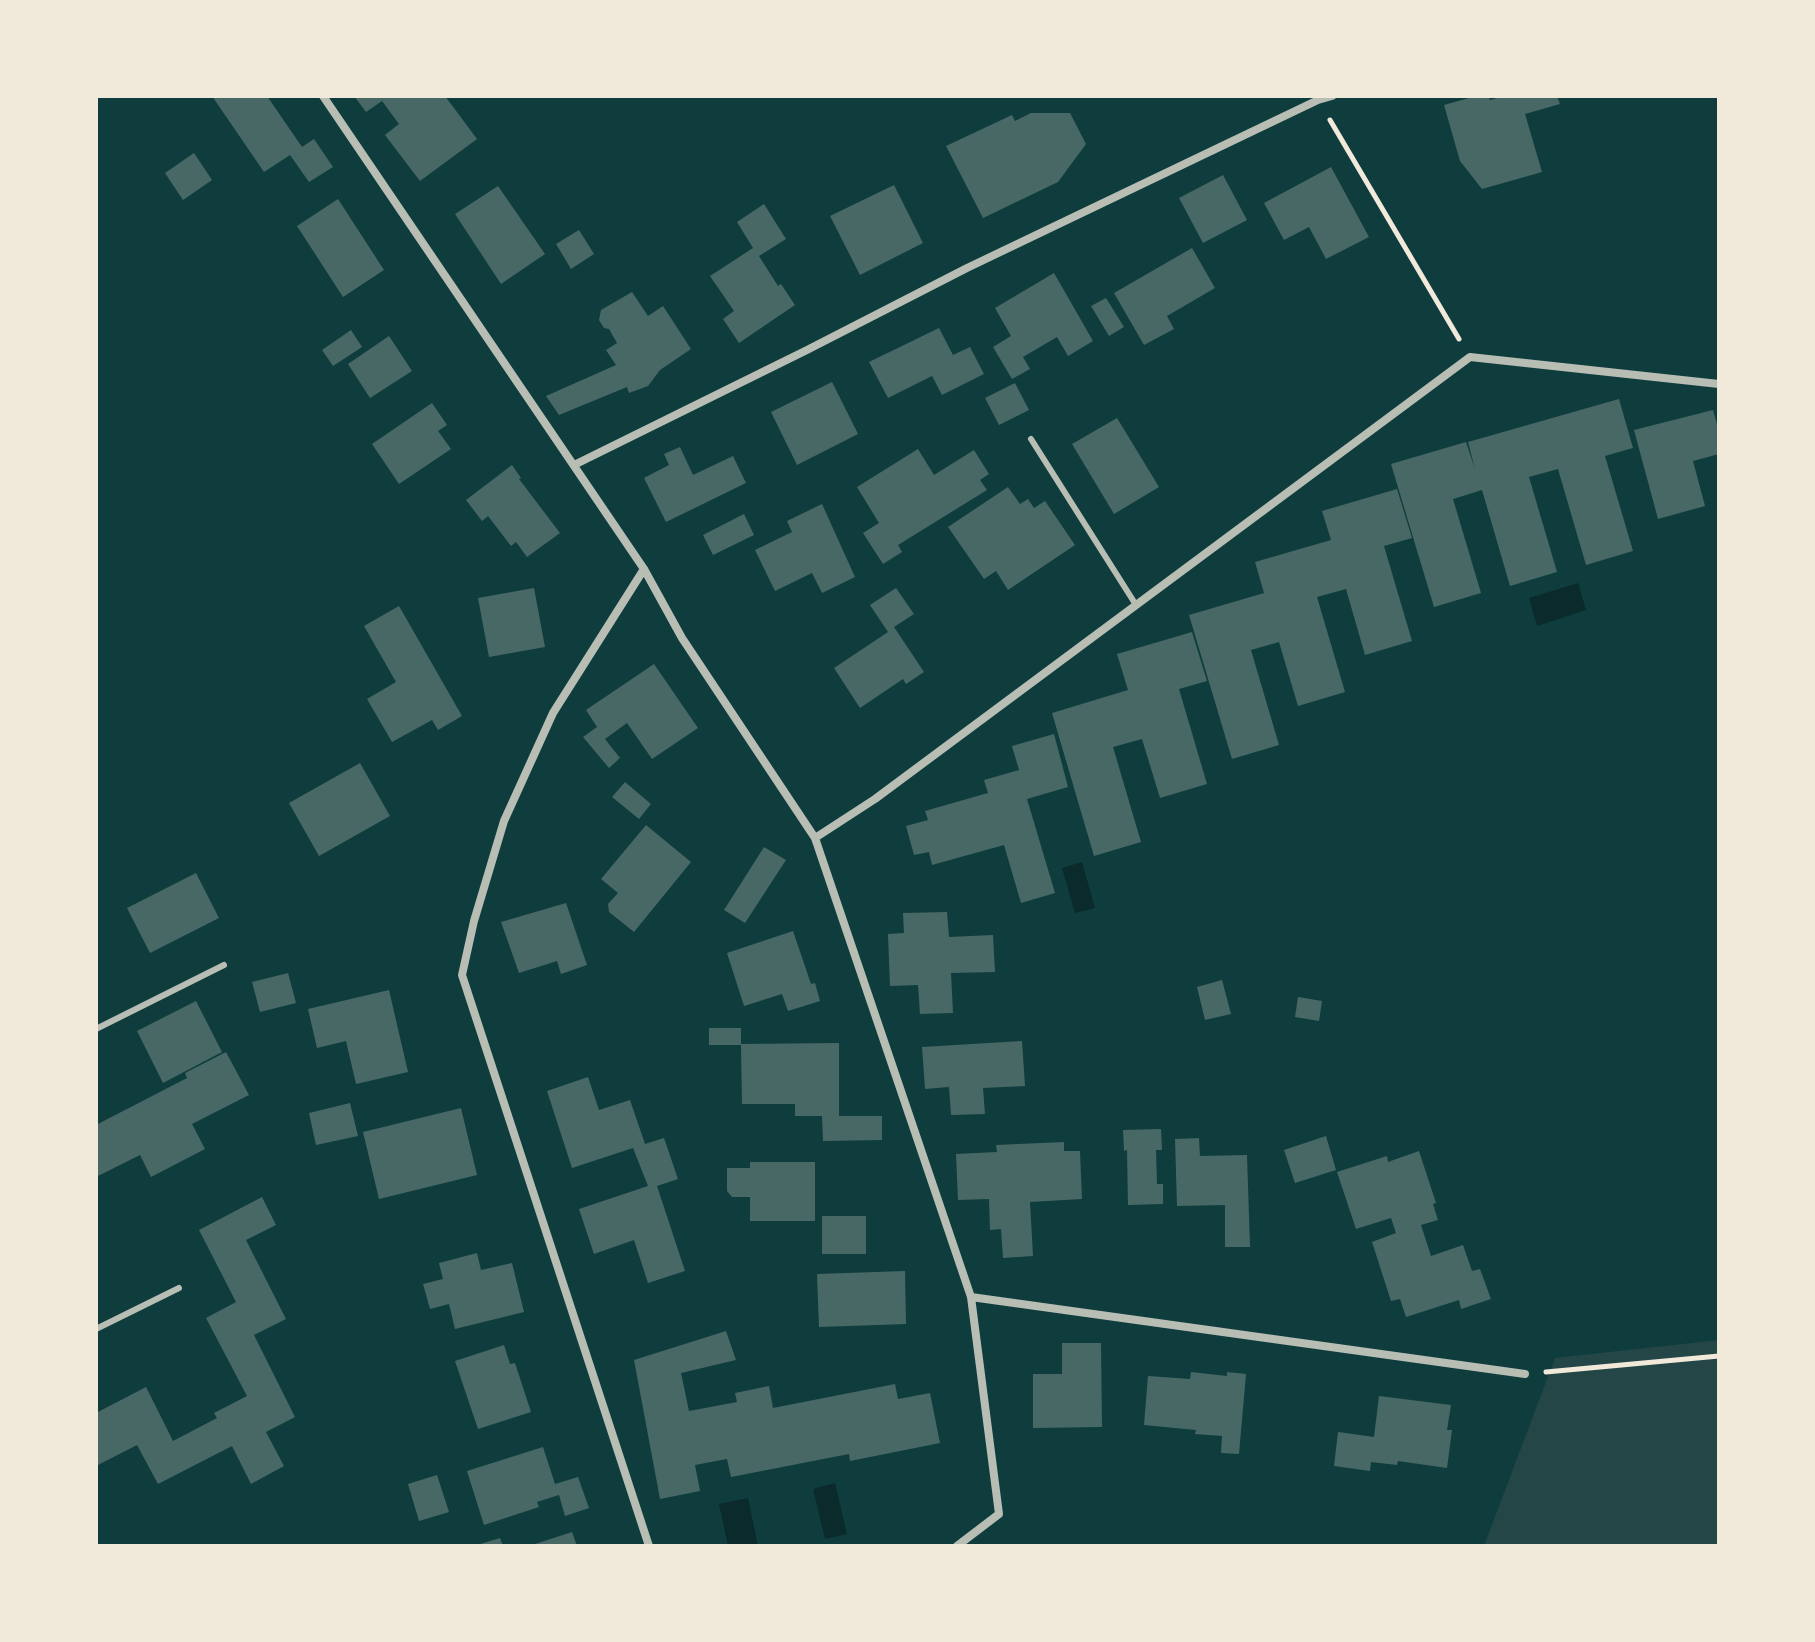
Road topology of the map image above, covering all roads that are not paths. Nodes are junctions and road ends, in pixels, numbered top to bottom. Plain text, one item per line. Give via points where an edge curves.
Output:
1 (323, 96) edge
2 (1332, 96) edge
3 (1317, 98) edge
4 (1719, 384) edge
5 (1031, 439) dead end
6 (574, 465) junction
7 (644, 569) junction
8 (1136, 605) junction
9 (815, 838) junction
10 (224, 965) dead end
11 (96, 1029) edge
12 (179, 1288) dead end
13 (971, 1297) junction
14 (96, 1329) edge
15 (1525, 1374) road end
16 (649, 1546) edge
17 (957, 1546) edge

1 - 6 street
2 - 3 street
3 - 6 street
4 - 8 street via 1470,357
5 - 8 lane
6 - 7 street
7 - 9 street via 682,638
7 - 16 street via 553,713 504,821 462,975
8 - 9 street
9 - 13 street
10 - 11 lane
12 - 14 lane
13 - 15 street
13 - 17 street via 999,1514

